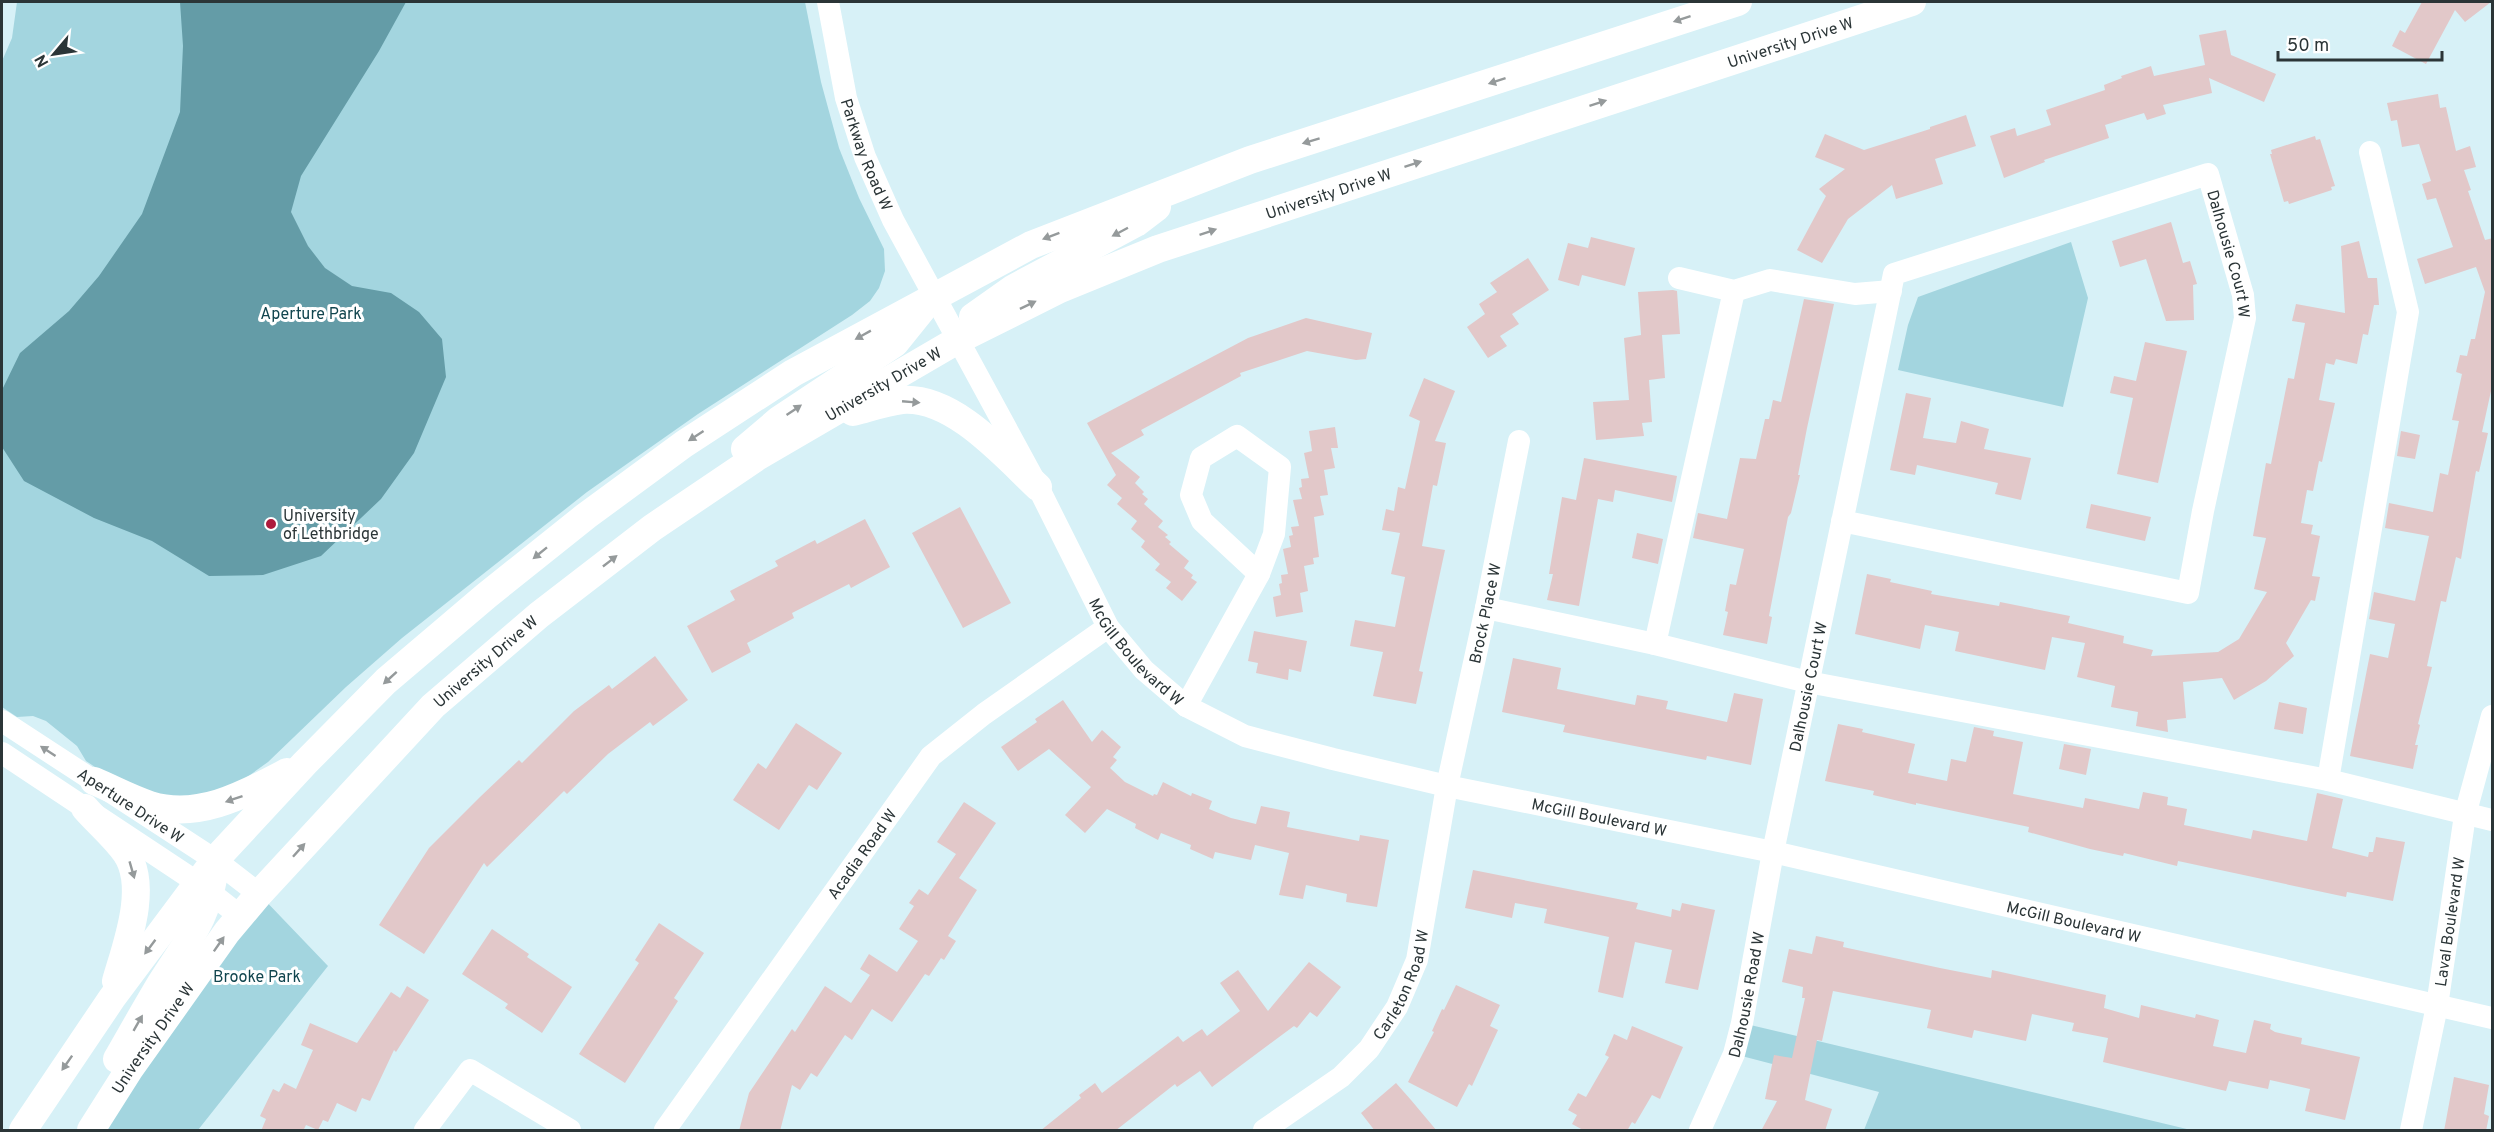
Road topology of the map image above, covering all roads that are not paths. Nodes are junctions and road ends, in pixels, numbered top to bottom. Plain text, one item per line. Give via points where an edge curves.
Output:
1 (828, 2) edge
2 (1738, 2) edge
3 (1912, 2) edge
4 (2370, 152) dead end
5 (1184, 185) junction
6 (1679, 278) dead end
7 (1734, 291) junction
8 (1891, 291) junction
9 (933, 297) junction
10 (956, 341) junction
11 (813, 424) junction
12 (1519, 441) dead end
13 (1038, 487) junction
14 (1842, 521) junction
15 (652, 528) junction
16 (1259, 574) junction
17 (1486, 608) junction
18 (1107, 627) junction
19 (1655, 644) junction
20 (1808, 682) junction
21 (1186, 706) junction
22 (2493, 716) edge
23 (2, 722) edge
24 (2, 753) edge
25 (305, 763) junction
26 (2328, 780) junction
27 (94, 782) junction
28 (1447, 786) junction
29 (85, 808) junction
30 (2465, 815) junction
31 (2493, 820) edge
32 (1773, 852) junction
33 (215, 860) junction
34 (204, 888) junction
35 (259, 894) junction
36 (240, 916) junction
37 (112, 998) junction
38 (2437, 1006) junction
39 (2493, 1018) edge
40 (23, 1131) edge
41 (82, 1131) edge
42 (91, 1131) edge
43 (425, 1131) edge
44 (570, 1131) edge
45 (665, 1131) edge
46 (1264, 1131) edge
47 (1700, 1131) edge
48 (2411, 1131) edge

1 - 9 street, Parkway Road W via 846,98 865,157
2 -> 5 main road via 1250,160
10 -> 3 main road, University Drive W via 1060,289 1158,249
4 - 26 street via 2408,312
5 -> 9 main road via 1031,245
5 -> 10 main road via 1136,223 1014,288 964,323
6 - 7 street
7 - 8 street via 1770,280 1855,294
7 - 19 street
8 - 14 street, Dalhousie Court W
8 - 14 street, Dalhousie Court W via 1894,274 2208,174 2243,295 2245,318 2188,592
9 - 10 street, McGill Boulevard W
15 -> 9 main road via 779,420 896,343
9 -> 25 main road via 793,374 684,444 586,516 386,681
10 - 11 main road, University Drive W
10 - 13 street, McGill Boulevard W
11 -> 13 main road via 904,400 926,404 977,430
11 - 15 main road, University Drive W
12 - 17 street, Brock Place W
13 - 18 street, McGill Boulevard W
14 - 20 street, Dalhousie Court W
35 -> 15 main road, University Drive W via 433,706 539,615
16 - 16 street via 1274,534 1280,467 1237,436 1201,458 1191,495 1202,520
16 - 21 street
17 - 19 street
17 - 28 street, Brock Place W
18 - 21 street, McGill Boulevard W via 1144,670
18 - 45 street, Acadia Road W via 931,756
19 - 20 street
20 - 26 street
20 - 32 street, Dalhousie Court W
21 - 28 street, McGill Boulevard W via 1245,736
22 - 30 street, Laval Boulevard W
27 -> 23 street, Aperture Drive W
24 - 29 street, Aperture Drive W
25 -> 27 main road via 239,797 210,806 152,806
25 - 33 main road
26 - 30 street
27 - 33 street, Aperture Drive W
28 - 32 street, McGill Boulevard W
28 - 46 street, Carleton Road W via 1417,960 1396,1007 1369,1048 1341,1077
29 - 34 street, Aperture Drive W
29 -> 37 main road via 127,854 135,874 132,925
30 - 31 street
30 - 38 street, Laval Boulevard W
32 - 38 street, McGill Boulevard W
32 - 47 street, Dalhousie Road W via 1734,1054
33 - 34 main road
33 - 35 street, Aperture Drive W
34 - 36 street, Aperture Drive W
34 -> 37 main road
41 -> 34 main road via 116,1060 199,925
35 - 36 main road, University Drive W
42 -> 36 main road, University Drive W via 129,1070
37 -> 40 main road
38 - 39 street, McGill Boulevard W
38 - 48 street, Laval Boulevard W
43 - 44 street via 470,1070

